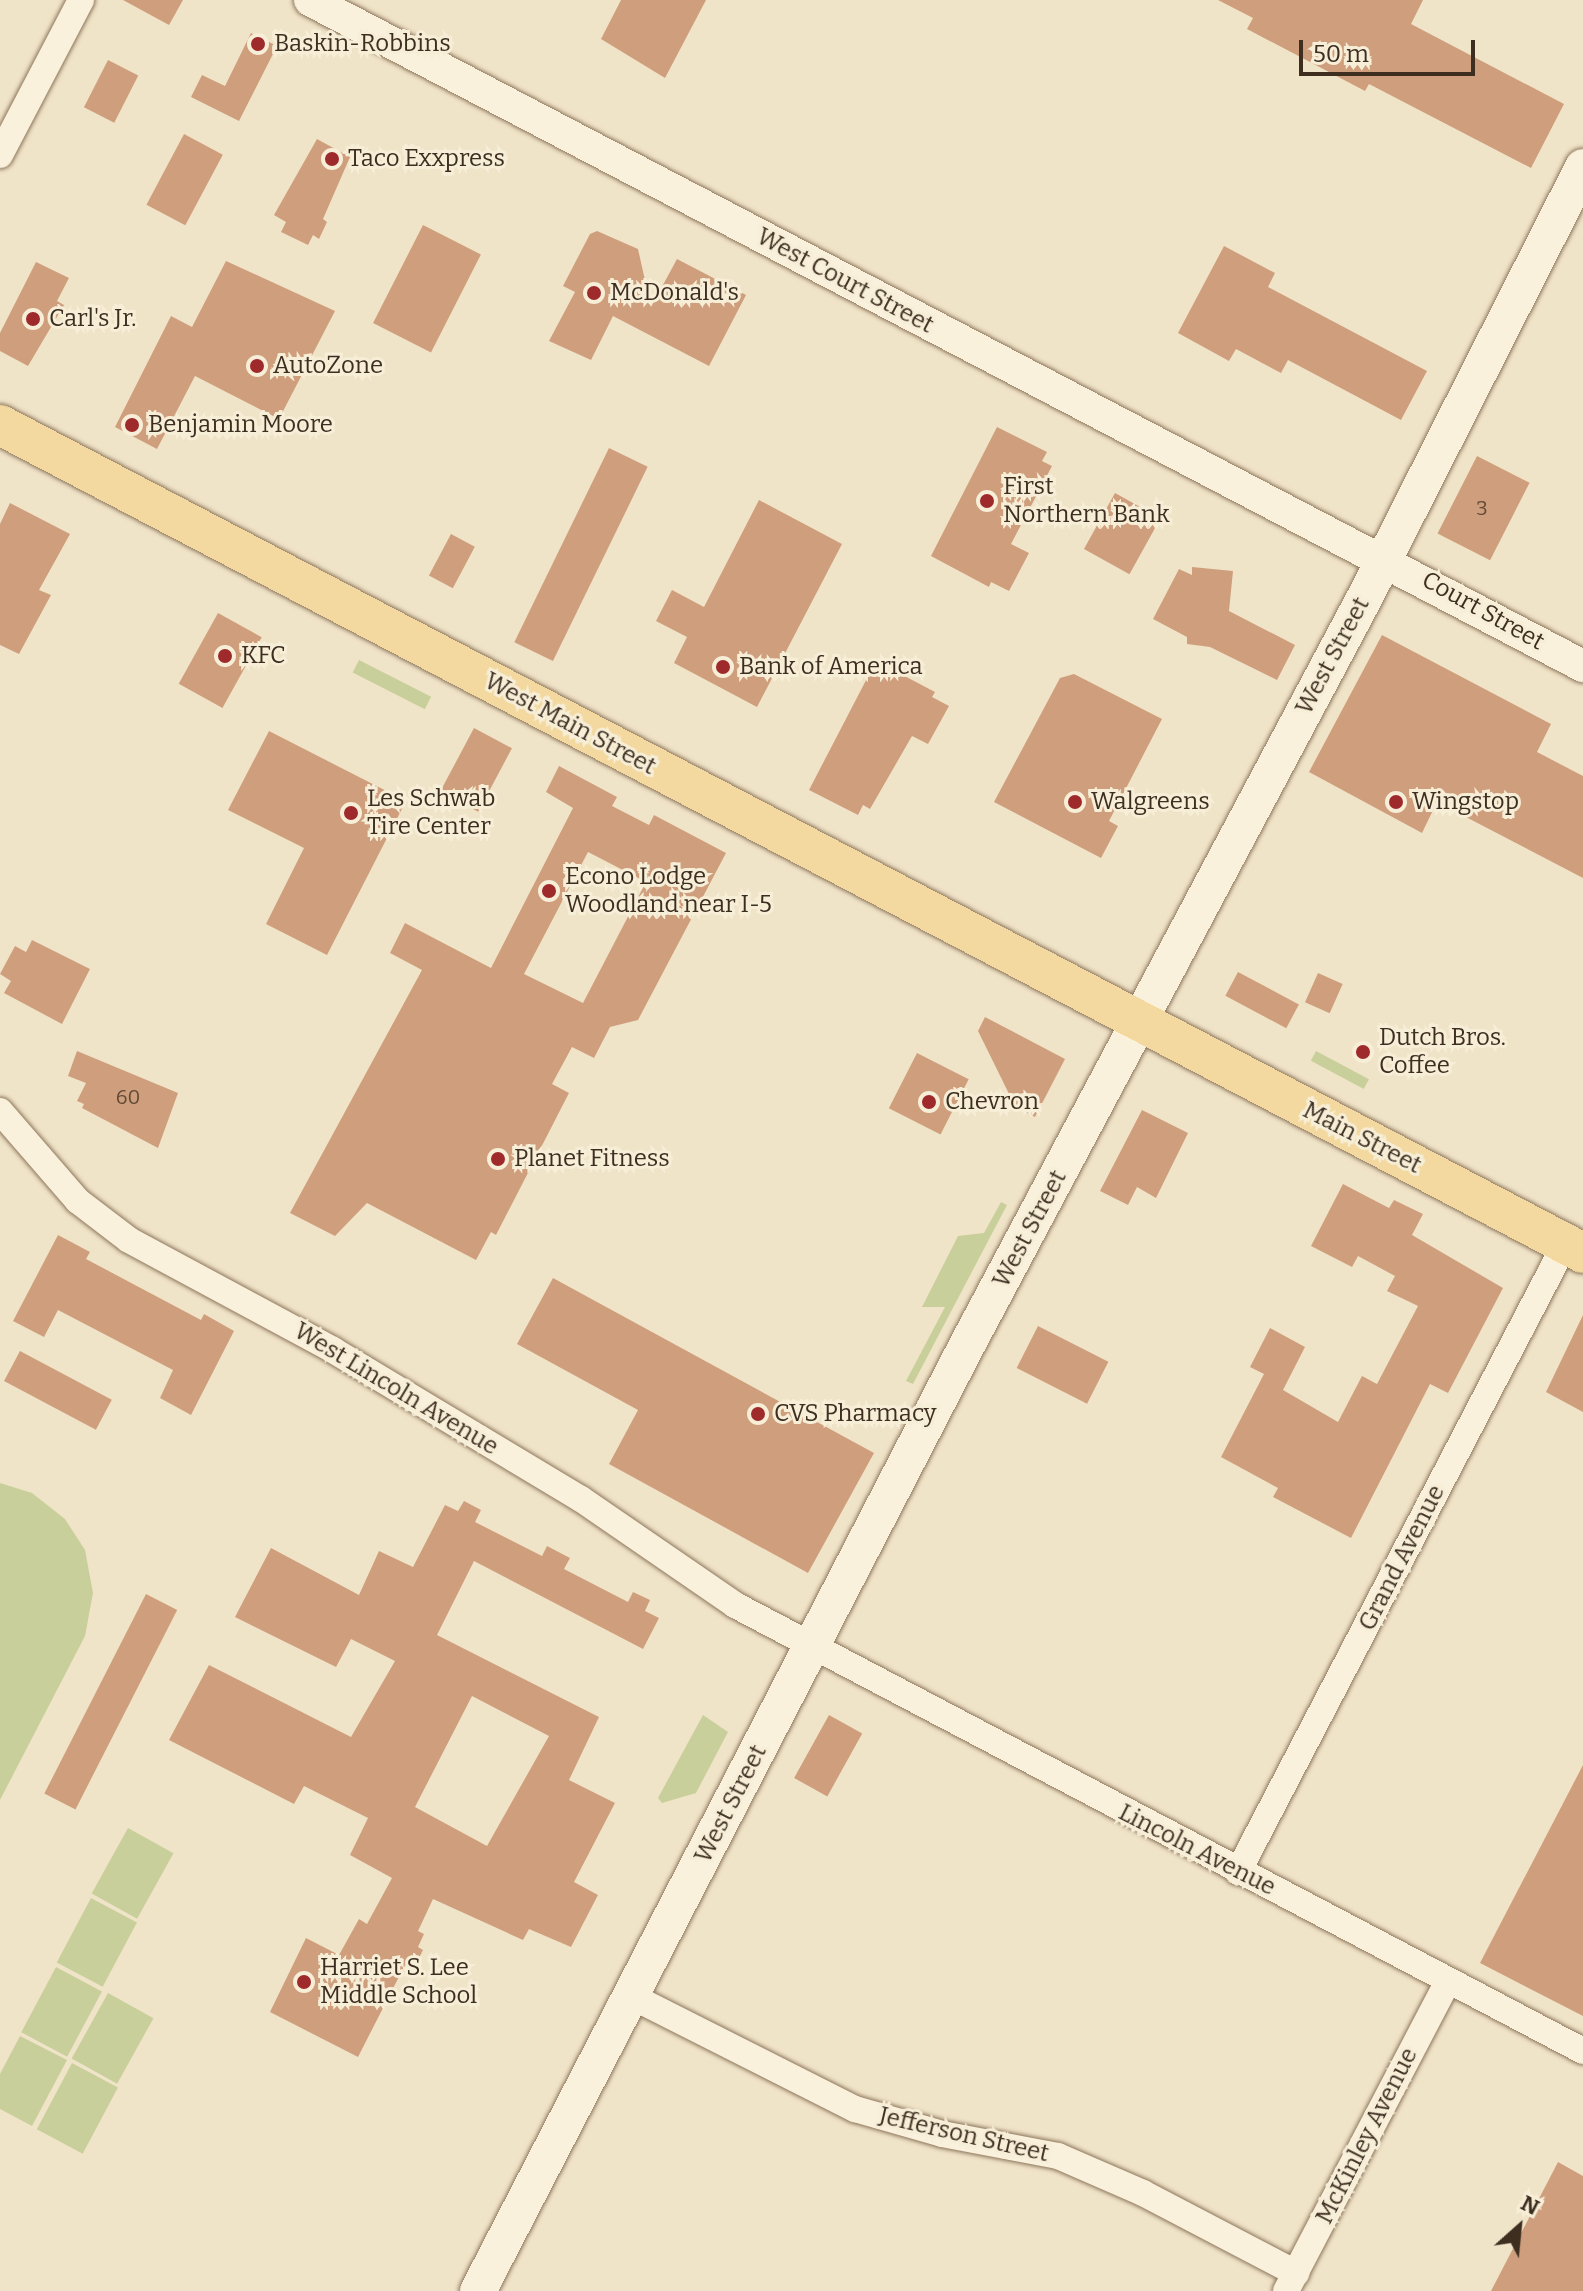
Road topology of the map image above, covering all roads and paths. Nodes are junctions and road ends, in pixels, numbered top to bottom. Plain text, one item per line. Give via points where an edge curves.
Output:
1 (81, 0) edge
2 (310, 0) edge
3 (0, 155) edge
4 (1583, 167) edge
5 (0, 425) edge
6 (1382, 559) junction
7 (1583, 666) edge
8 (1140, 1023) junction
9 (0, 1111) edge
10 (1574, 1248) edge
11 (811, 1649) junction
12 (1238, 1872) junction
13 (1448, 1981) junction
14 (633, 1997) junction
15 (1583, 2051) edge
16 (1291, 2282) edge
17 (484, 2289) edge

1 - 3 street
2 - 6 street, West Court Street
4 - 6 main road, West Street
5 - 8 main road, West Main Street
6 - 7 street, Court Street
6 - 8 main road, West Street
8 - 10 main road, Main Street
8 - 11 main road, West Street
9 - 11 street, West Lincoln Avenue via 78,1201 129,1240 333,1350 641,1536 735,1605
10 - 12 street, Grand Avenue
11 - 12 street, Lincoln Avenue
11 - 14 main road, West Street
12 - 13 street, Lincoln Avenue
13 - 15 street, Lincoln Avenue
13 - 16 street, McKinley Avenue
14 - 16 street, Jefferson Street via 855,2109 942,2134 1058,2156 1143,2193
14 - 17 main road, West Street

